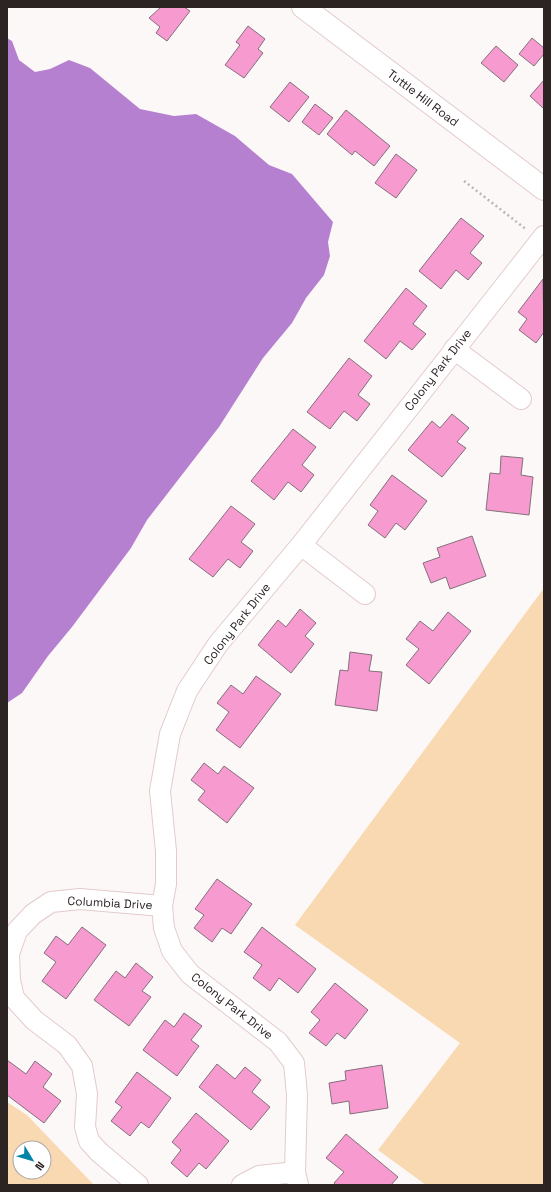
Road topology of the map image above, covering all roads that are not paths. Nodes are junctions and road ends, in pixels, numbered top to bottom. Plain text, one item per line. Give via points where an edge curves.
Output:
1 (303, 7) edge
2 (544, 189) edge
3 (542, 238) edge
4 (454, 349) junction
5 (521, 399) dead end
6 (301, 545) junction
7 (365, 594) dead end
8 (162, 906) junction
9 (296, 1179) edge
10 (138, 1185) edge
11 (242, 1185) edge

1 - 2 main road, Tuttle Hill Road
3 - 4 street, Colony Park Drive
4 - 5 street
4 - 6 street, Colony Park Drive
6 - 7 street
6 - 8 street, Colony Park Drive via 218,644 187,692 170,734 160,790 166,851 166,884
8 - 9 street, Colony Park Drive via 164,928 172,951 190,974 278,1042 294,1063 297,1095
8 - 10 street, Columbia Drive via 80,900 51,902 32,914 17,931 9,954 14,998 34,1020 67,1045 82,1066 87,1094 85,1127 88,1141
9 - 11 street via 259,1176

